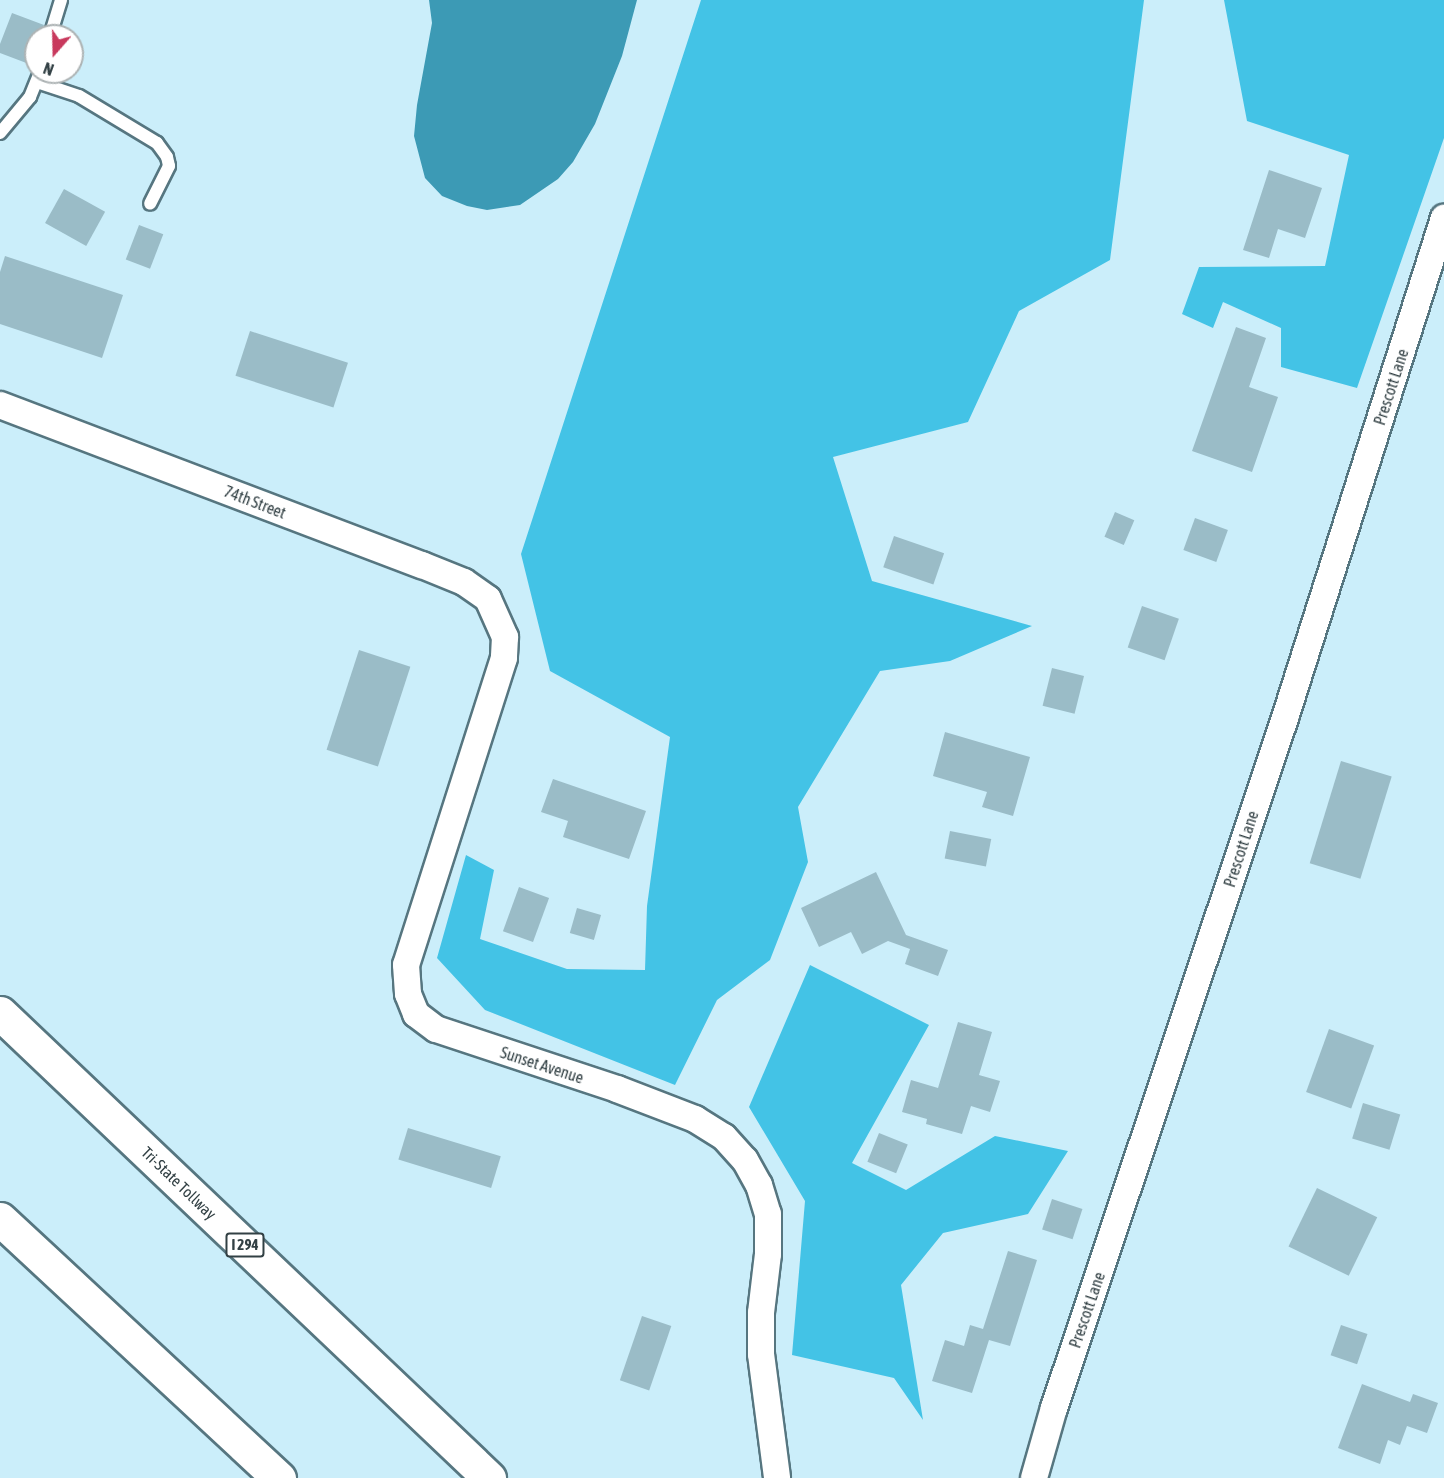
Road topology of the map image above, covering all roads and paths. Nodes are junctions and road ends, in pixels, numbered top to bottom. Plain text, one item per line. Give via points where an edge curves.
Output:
1 (61, 0) edge
2 (54, 24) edge
3 (36, 84) edge
4 (54, 84) edge
5 (0, 133) edge
6 (150, 204) dead end
7 (1444, 218) edge
8 (0, 405) edge
9 (498, 616) joint
10 (0, 1013) edge
11 (0, 1219) edge
12 (249, 1451) junction
13 (268, 1478) edge
14 (279, 1478) edge
15 (489, 1478) edge
16 (777, 1478) edge
17 (1034, 1478) edge

1 - 2 lane
3 - 5 lane
4 - 6 lane via 157,143 169,166
7 - 17 street, Prescott Lane via 1285,718
8 - 9 street, 74th Street via 464,582 488,599
9 - 16 street, Sunset Avenue via 505,637 504,658 406,965 408,994 416,1014 436,1029 695,1119 724,1137 745,1160 759,1185 768,1214 761,1354
10 - 15 highway, Tri-State Tollway / I 294
11 - 12 highway
12 - 13 highway
12 - 14 highway

